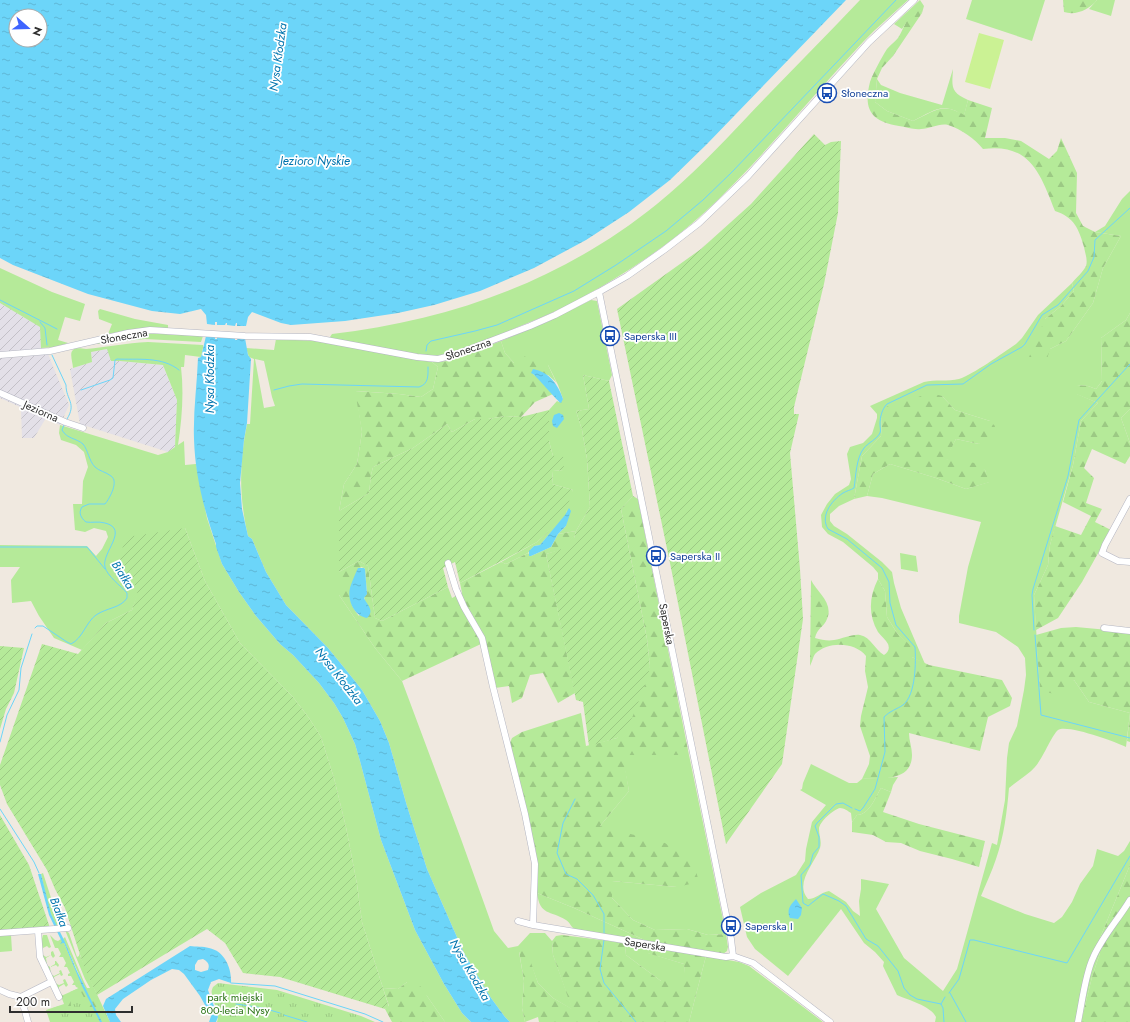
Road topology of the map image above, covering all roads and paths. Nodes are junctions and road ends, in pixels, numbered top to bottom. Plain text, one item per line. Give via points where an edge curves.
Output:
1 (914, 0) edge
2 (599, 292) junction
3 (0, 355) edge
4 (0, 393) edge
5 (83, 428) dead end
6 (1130, 499) edge
7 (1130, 562) edge
8 (448, 563) dead end
9 (1104, 628) dead end
10 (1130, 631) edge
11 (1130, 900) edge
12 (518, 921) dead end
13 (533, 925) junction
14 (65, 929) dead end
15 (38, 931) junction
16 (0, 933) edge
17 (733, 956) junction
18 (52, 982) junction
19 (0, 990) edge
20 (21, 997) junction
21 (59, 997) dead end
22 (28, 1022) edge
23 (830, 1022) edge
24 (1078, 1022) edge

1 - 2 street, Słoneczna via 869,42 713,211 664,250
2 - 3 street, Słoneczna via 530,326 438,359 310,337 150,330 121,334 50,351
2 - 17 street, Saperska
4 - 5 street, Jeziorna
6 - 7 street via 1102,553 1118,561
8 - 13 street via 464,607 482,638 526,821 535,864
9 - 10 street
11 - 24 street via 1092,959
12 - 13 street, Saperska
13 - 17 street, Saperska via 726,957
14 - 15 street
15 - 16 street
15 - 18 street via 40,957
17 - 23 street, Saperska via 753,963
18 - 20 street
18 - 21 street
19 - 20 street
20 - 22 street

